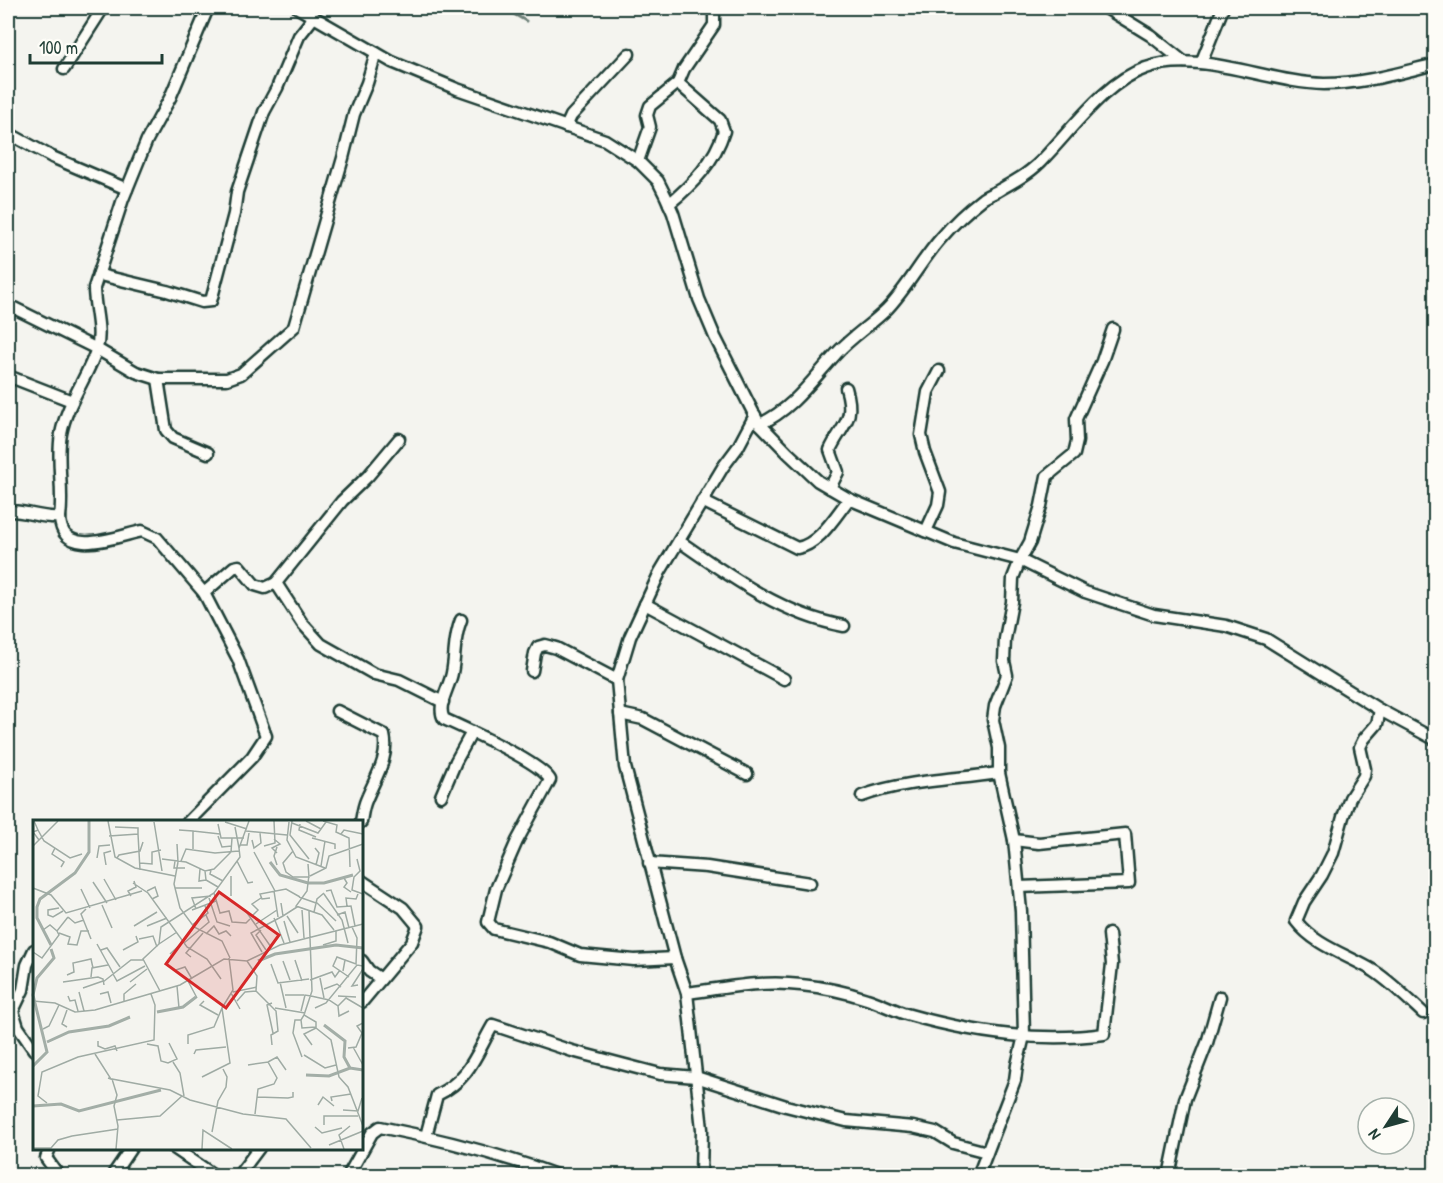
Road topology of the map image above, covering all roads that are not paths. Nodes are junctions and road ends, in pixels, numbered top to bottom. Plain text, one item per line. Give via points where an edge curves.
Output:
1 (103, 8) edge
2 (208, 8) edge
3 (298, 8) edge
4 (711, 8) edge
5 (1106, 8) edge
6 (1223, 8) edge
7 (314, 17) junction
8 (376, 53) junction
9 (629, 54) dead end
10 (1184, 62) junction
11 (1201, 63) junction
12 (1436, 64) edge
13 (64, 69) dead end
14 (678, 83) junction
15 (566, 127) junction
16 (8, 133) edge
17 (638, 161) junction
18 (127, 189) junction
19 (669, 204) junction
20 (99, 273) junction
21 (8, 305) edge
22 (1113, 329) dead end
23 (97, 349) junction
24 (939, 371) dead end
25 (8, 376) edge
26 (158, 379) junction
27 (846, 388) dead end
28 (72, 401) junction
29 (757, 419) junction
30 (399, 439) dead end
31 (208, 453) dead end
32 (830, 488) junction
33 (849, 499) junction
34 (702, 501) junction
35 (8, 511) edge
36 (60, 517) junction
37 (926, 531) junction
38 (679, 541) junction
39 (1020, 560) junction
40 (276, 583) junction
41 (204, 593) junction
42 (645, 604) junction
43 (461, 620) dead end
44 (844, 626) dead end
45 (532, 671) dead end
46 (784, 679) dead end
47 (617, 680) junction
48 (443, 702) junction
49 (1380, 710) junction
50 (337, 711) dead end
51 (620, 714) junction
52 (472, 732) junction
53 (1436, 740) edge
54 (999, 773) junction
55 (747, 774) dead end
56 (441, 796) dead end
57 (862, 796) dead end
58 (190, 820) edge
59 (361, 820) edge
60 (1014, 840) junction
61 (649, 863) junction
62 (363, 882) edge
63 (810, 883) dead end
64 (1019, 887) junction
65 (1109, 934) dead end
66 (33, 952) edge
67 (675, 958) junction
68 (363, 962) edge
69 (381, 979) junction
70 (687, 993) junction
71 (1220, 997) dead end
72 (363, 1001) edge
73 (1423, 1014) dead end
74 (1024, 1036) junction
75 (33, 1049) edge
76 (696, 1077) junction
77 (426, 1136) junction
78 (363, 1149) edge
79 (50, 1150) edge
80 (130, 1150) edge
81 (179, 1150) edge
82 (258, 1150) edge
83 (363, 1150) edge
84 (987, 1152) junction
85 (59, 1176) edge
86 (112, 1176) edge
87 (215, 1176) edge
88 (238, 1176) edge
89 (348, 1176) edge
90 (559, 1176) edge
91 (700, 1176) edge
92 (978, 1176) edge
93 (1169, 1176) edge

1 - 13 street
2 - 18 street
3 - 7 street
4 - 14 street via 714,25
5 - 10 street
6 - 11 street
7 - 8 street
7 - 20 street via 299,36 264,112 237,192 211,301 202,302
8 - 15 street via 457,89
8 - 26 street via 354,114 294,327 241,374 227,379
9 - 15 street via 571,116
10 - 11 street
10 - 29 street via 1156,65 1135,73 1095,104 1033,169 982,199 942,237 888,308 838,352 790,404 779,414
11 - 12 street via 1323,84 1355,83
14 - 17 street via 650,106 650,127
14 - 19 street via 720,120 724,130 715,154
15 - 17 street via 605,140
16 - 18 street
17 - 19 street via 658,181
18 - 20 street
19 - 29 street via 699,299
20 - 23 street via 94,288
21 - 23 street
22 - 39 street via 1076,419 1074,454 1047,476 1033,533
23 - 26 street via 136,372
23 - 28 street
24 - 37 street via 928,392 921,435 940,492
25 - 28 street
26 - 31 street via 166,430 173,438
27 - 32 street via 850,407 830,450 838,472
28 - 36 street via 60,437
29 - 32 street via 788,453
29 - 34 street
30 - 40 street via 342,501
32 - 33 street
33 - 34 street via 815,541 797,548
33 - 37 street
34 - 38 street
35 - 36 street
36 - 41 street via 60,528 68,538 82,544 142,531 150,534
37 - 39 street via 967,548
38 - 42 street
38 - 44 street via 783,605 811,618
39 - 49 street via 1085,592 1154,615 1226,626 1266,639
39 - 54 street via 1013,578 1005,639 1007,675 993,720
40 - 41 street via 265,588 255,585 239,566
40 - 48 street via 321,644 374,674 399,680
41 - 58 street via 238,659 266,736 252,757
42 - 46 street
42 - 47 street
43 - 48 street via 454,636 452,673
45 - 47 street via 538,647 545,645
47 - 51 street
48 - 52 street via 444,720
49 - 53 street
49 - 73 street via 1377,723 1360,747 1364,776 1342,817 1326,868 1296,921 1314,939 1398,989
50 - 59 street via 384,735 386,745 377,779 364,804
51 - 55 street via 643,719
51 - 61 street via 625,767
52 - 56 street
52 - 67 street via 542,771 549,780 496,889 488,922 494,929 549,942 580,955 634,960
54 - 57 street via 927,781
54 - 60 street
60 - 64 street
60 - 64 street via 1039,843 1125,834 1129,883
61 - 63 street via 707,867
61 - 67 street
62 - 69 street via 403,908 418,926 412,942
64 - 74 street
65 - 74 street via 1112,964 1104,1034 1075,1038
66 - 75 street via 13,1011 18,1027
67 - 70 street
68 - 69 street
69 - 72 street
70 - 74 street via 770,982 802,985 959,1026
70 - 76 street
71 - 93 street via 1208,1043 1185,1099
74 - 84 street via 1015,1080
76 - 77 street via 652,1073 572,1052 493,1025 466,1074 438,1095
76 - 84 street via 824,1116 936,1132 953,1143
76 - 91 street via 702,1129
77 - 78 street via 380,1127
77 - 90 street
79 - 85 street via 46,1158
80 - 86 street
81 - 87 street
82 - 88 street
83 - 89 street
84 - 92 street

